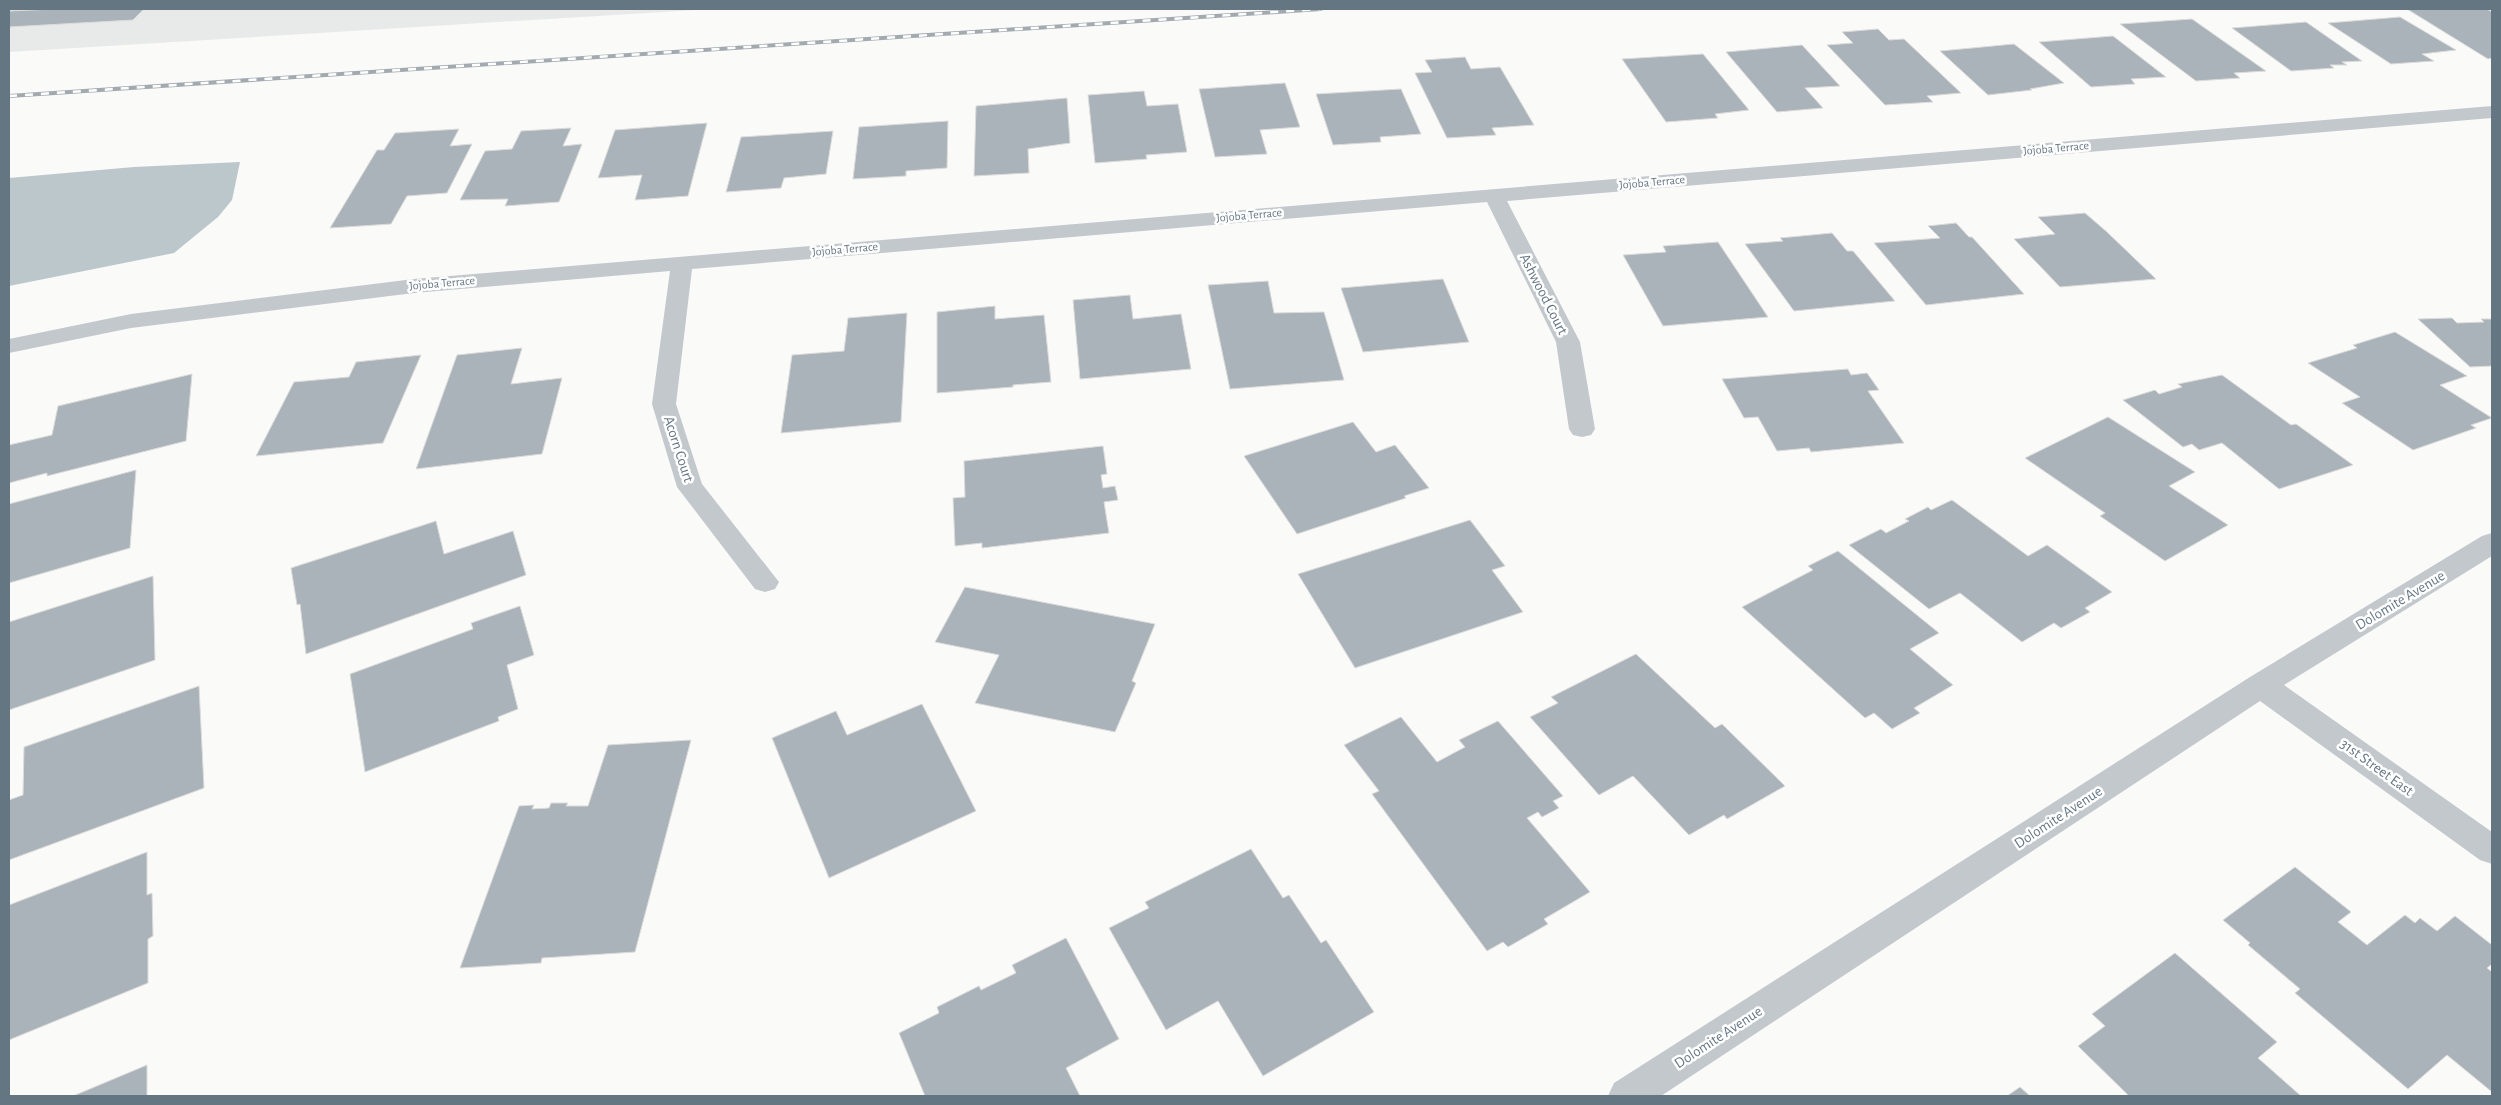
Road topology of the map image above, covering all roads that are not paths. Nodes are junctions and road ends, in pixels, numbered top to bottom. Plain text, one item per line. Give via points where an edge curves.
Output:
1 (2492, 112) edge
2 (1494, 195) junction
3 (682, 263) junction
4 (9, 346) edge
5 (1582, 429) dead end
6 (2492, 543) edge
7 (765, 582) dead end
8 (2261, 685) junction
9 (2492, 850) edge
10 (1626, 1096) edge

1 - 2 street, Jojoba Terrace
2 - 3 street, Jojoba Terrace
2 - 5 street, Ashwood Court via 1568,342
3 - 4 street, Jojoba Terrace via 414,286 131,321
3 - 7 street, Acorn Court via 664,404 690,487
6 - 8 street, Dolomite Avenue
8 - 9 street, 31st Street East
8 - 10 street, Dolomite Avenue

